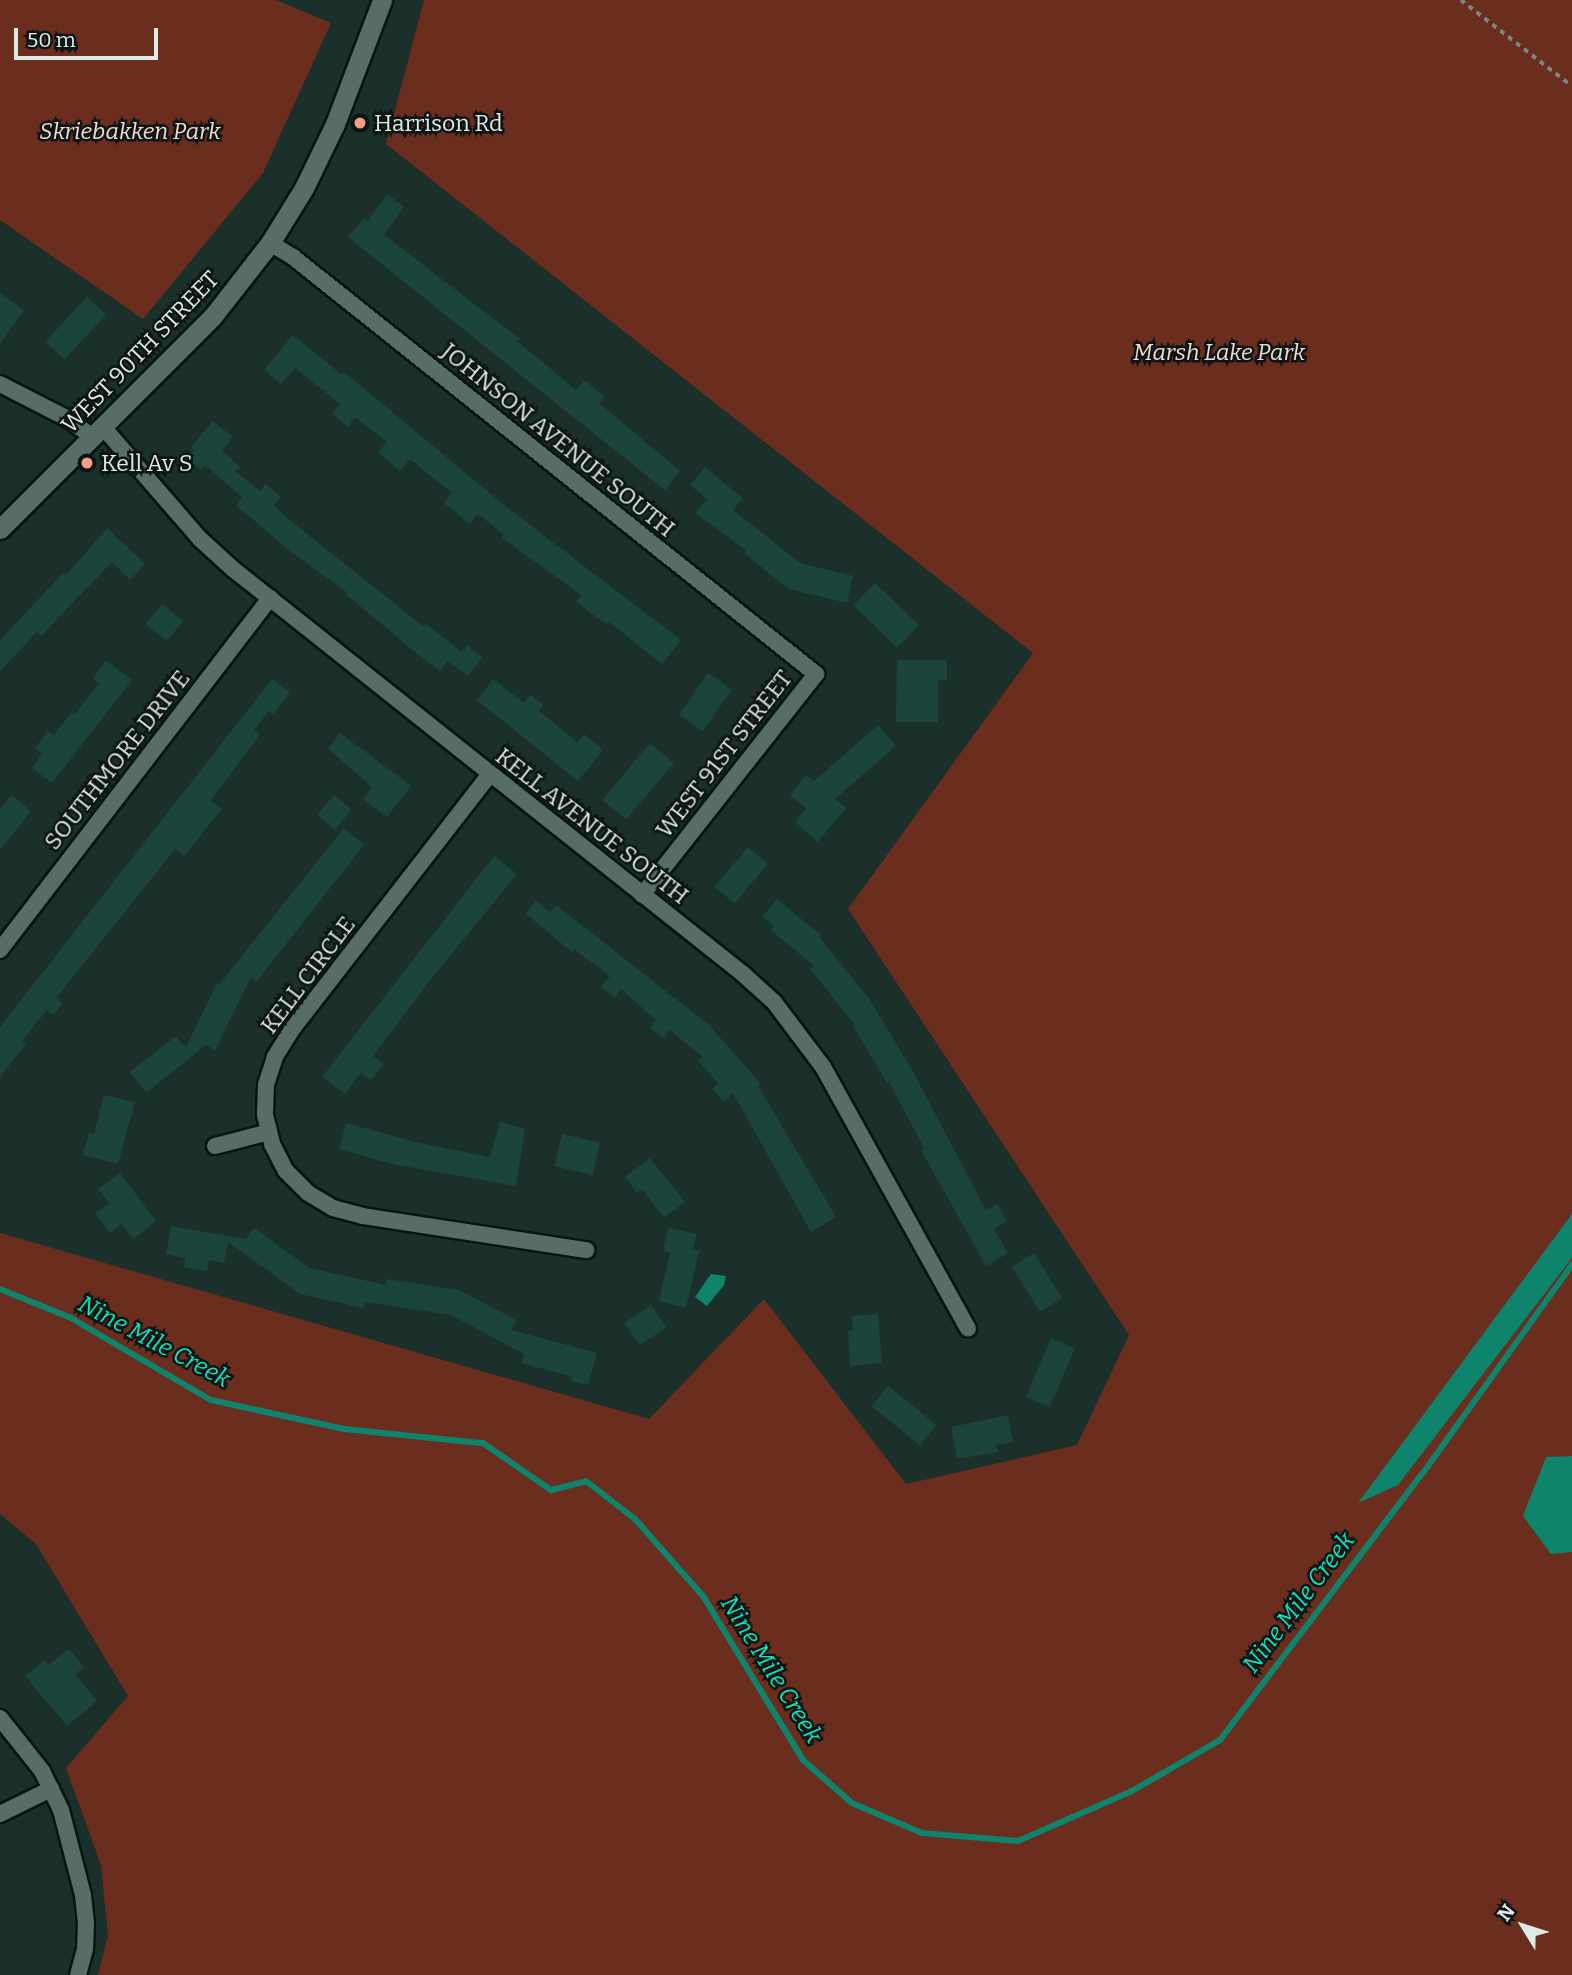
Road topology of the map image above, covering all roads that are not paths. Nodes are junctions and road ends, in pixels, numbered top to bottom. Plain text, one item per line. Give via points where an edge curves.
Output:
1 (378, 1) edge
2 (270, 243) junction
3 (0, 384) edge
4 (98, 432) junction
5 (0, 529) edge
6 (271, 598) junction
7 (816, 674) joint
8 (490, 774) junction
9 (642, 895) junction
10 (0, 950) edge
11 (269, 1132) junction
12 (215, 1146) dead end
13 (586, 1250) dead end
14 (968, 1329) dead end
15 (0, 1718) edge
16 (51, 1789) junction
17 (0, 1814) edge
18 (78, 1975) edge

1 - 2 street, WEST 90TH STREET via 335,124
2 - 4 street, WEST 90TH STREET via 213,316
2 - 7 street, JOHNSON AVENUE SOUTH
3 - 4 street, KELL AVENUE SOUTH
4 - 5 street, WEST 90TH STREET
4 - 6 street, KELL AVENUE SOUTH via 200,539
6 - 8 street, KELL AVENUE SOUTH
6 - 10 street, SOUTHMORE DRIVE
7 - 9 street, WEST 91ST STREET
8 - 9 street, KELL AVENUE SOUTH
8 - 11 street, KELL CIRCLE via 291,1031 275,1057 266,1085
9 - 14 street, KELL AVENUE SOUTH via 743,974 800,1034 823,1067
11 - 12 street
11 - 13 street, KELL CIRCLE via 286,1171 308,1193 333,1208
15 - 16 street
16 - 17 street
16 - 18 street via 61,1810 83,1895 85,1949

